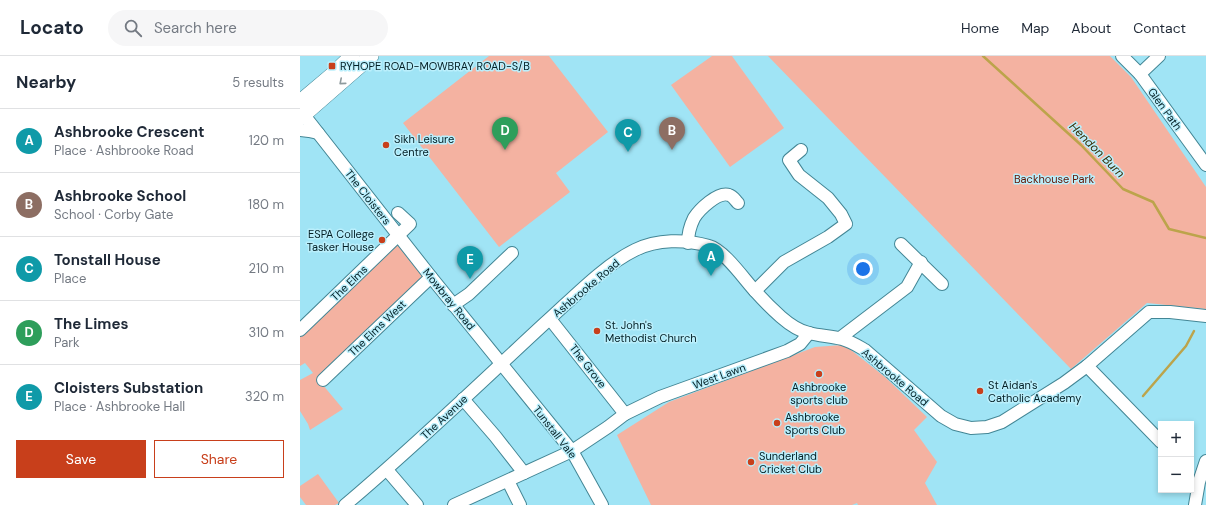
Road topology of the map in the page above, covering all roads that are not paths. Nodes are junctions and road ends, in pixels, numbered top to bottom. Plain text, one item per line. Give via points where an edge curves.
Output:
1 (352, 56) edge
2 (371, 56) edge
3 (1122, 56) edge
4 (1159, 56) edge
5 (1140, 74) junction
6 (301, 111) edge
7 (300, 130) edge
8 (318, 133) junction
9 (801, 150) dead end
10 (1206, 165) edge
11 (738, 203) dead end
12 (398, 213) dead end
13 (398, 235) junction
14 (688, 242) junction
15 (901, 244) dead end
16 (512, 253) dead end
17 (921, 262) junction
18 (431, 277) junction
19 (942, 284) dead end
20 (755, 291) junction
21 (453, 305) junction
22 (1206, 316) edge
23 (550, 319) junction
24 (300, 330) edge
25 (809, 333) junction
26 (840, 338) junction
27 (501, 364) junction
28 (1087, 366) junction
29 (323, 380) dead end
30 (463, 399) junction
31 (625, 414) junction
32 (1158, 439) edge
33 (572, 451) junction
34 (1206, 461) edge
35 (388, 470) junction
36 (524, 473) junction
37 (1195, 478) edge
38 (508, 481) junction
39 (345, 505) edge
40 (418, 505) edge
41 (454, 505) edge
42 (520, 505) edge
43 (602, 505) edge
44 (1195, 505) edge

1 - 6 main road
2 -> 6 main road
3 - 5 street, Glen Path
4 - 5 street
5 - 10 street, Glen Path
6 - 8 street, The Cloisters
7 - 8 street
8 - 13 street, The Cloisters
9 - 20 street via 790,160 799,175 828,198 846,224 784,262
11 - 14 street via 726,194 710,202 694,218
12 - 13 street, The Cloisters via 410,224
13 - 18 street, Mowbray Road
13 - 24 street, The Elms
14 - 20 street, Ashbrooke Road via 709,246 724,255
14 - 23 street, Ashbrooke Road via 659,243 642,247 626,255
15 - 17 street
16 - 21 street via 469,294
17 - 19 street
17 - 26 street via 908,287
18 - 21 street, Mowbray Road
18 - 29 street, The Elms West
20 - 25 street, Ashbrooke Road via 785,321
21 - 27 street, Mowbray Road
22 - 28 street, Ashbrooke Road via 1149,312
23 - 27 street, Ashbrooke Road
23 - 31 street, The Grove
25 - 26 street, Ashbrooke Road
25 - 31 street, West Lawn via 800,344 788,351 660,397
26 - 28 street, Ashbrooke Road via 865,350 945,418 955,424 971,428 987,427 1002,422
27 - 30 street, The Avenue
27 - 33 street, Tunstall Vale
28 - 32 street
30 - 35 street, The Avenue
30 - 36 street
31 - 33 street, West Lawn
33 - 36 street, West Lawn
33 - 43 street, Tunstall Vale
34 - 37 street
35 - 39 street, The Avenue
35 - 40 street
36 - 38 street, West Lawn
37 - 44 street
38 - 41 street, West Lawn
38 - 42 street

